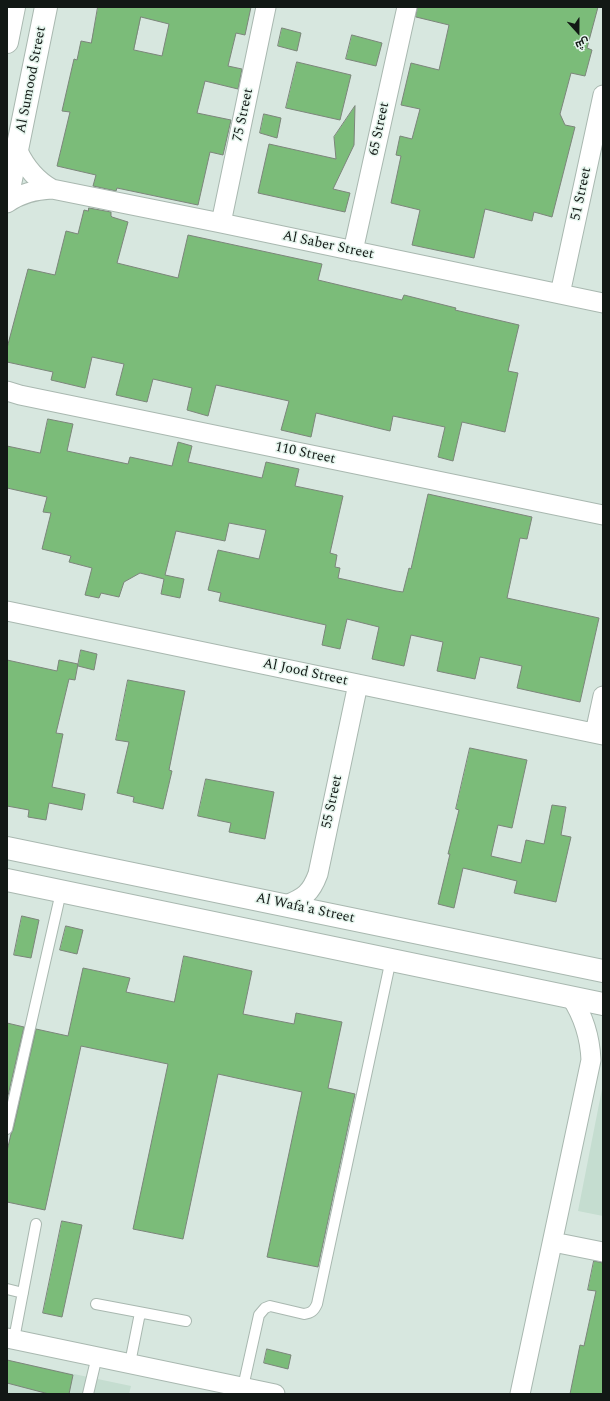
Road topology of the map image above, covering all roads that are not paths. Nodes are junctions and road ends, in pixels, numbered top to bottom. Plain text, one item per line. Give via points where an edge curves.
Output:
1 (14, 7) edge
2 (46, 7) edge
3 (266, 7) edge
4 (407, 7) edge
5 (7, 42) edge
6 (603, 96) edge
7 (18, 151) junction
8 (52, 189) junction
9 (7, 199) edge
10 (7, 203) edge
11 (221, 223) junction
12 (353, 251) junction
13 (560, 294) junction
14 (603, 303) edge
15 (7, 391) edge
16 (603, 515) edge
17 (7, 611) edge
18 (358, 684) junction
19 (603, 696) edge
20 (599, 734) edge
21 (7, 848) edge
22 (7, 880) edge
23 (61, 892) junction
24 (286, 905) junction
25 (391, 960) junction
26 (603, 971) edge
27 (571, 997) junction
28 (603, 1004) edge
29 (603, 1041) edge
30 (591, 1060) junction
31 (7, 1129) edge
32 (36, 1224) dead end
33 (553, 1242) junction
34 (603, 1252) edge
35 (7, 1289) edge
36 (23, 1293) junction
37 (96, 1304) dead end
38 (140, 1313) junction
39 (186, 1321) dead end
40 (11, 1338) edge
41 (97, 1356) junction
42 (130, 1364) junction
43 (243, 1387) junction
44 (88, 1394) edge
45 (275, 1394) edge
46 (520, 1394) edge

1 - 5 street
2 - 7 street, Al Sumood Street
3 - 11 street, 75 Street
4 - 12 street, 65 Street
6 - 13 street, 51 Street
7 - 8 street, Al Saber Street via 28,169
7 - 9 street, Al Sumood Street
8 - 10 street, Al Saber Street via 23,194
8 - 11 street, Al Saber Street
11 - 12 street, Al Saber Street
12 - 13 street, Al Saber Street
13 - 14 street, Al Saber Street
15 - 16 street, 110 Street
17 - 18 street, Al Jood Street
18 - 20 street, Al Jood Street
18 - 24 street, 55 Street via 318,874 308,893
19 - 20 street
21 - 24 street, Al Wafa'a Street
22 - 23 street
23 - 25 street
23 - 31 lane
24 - 26 street, Al Wafa'a Street
25 - 27 street
25 - 43 lane via 317,1304 313,1311 304,1314 270,1306 261,1311
27 - 28 street
27 - 30 street via 584,1021
29 - 30 street
30 - 33 street
32 - 36 lane
33 - 34 street
33 - 46 street
35 - 36 lane
36 - 40 lane
37 - 38 lane
38 - 39 lane
38 - 42 lane
40 - 41 street
41 - 42 street
41 - 44 lane
42 - 43 street
43 - 45 street

